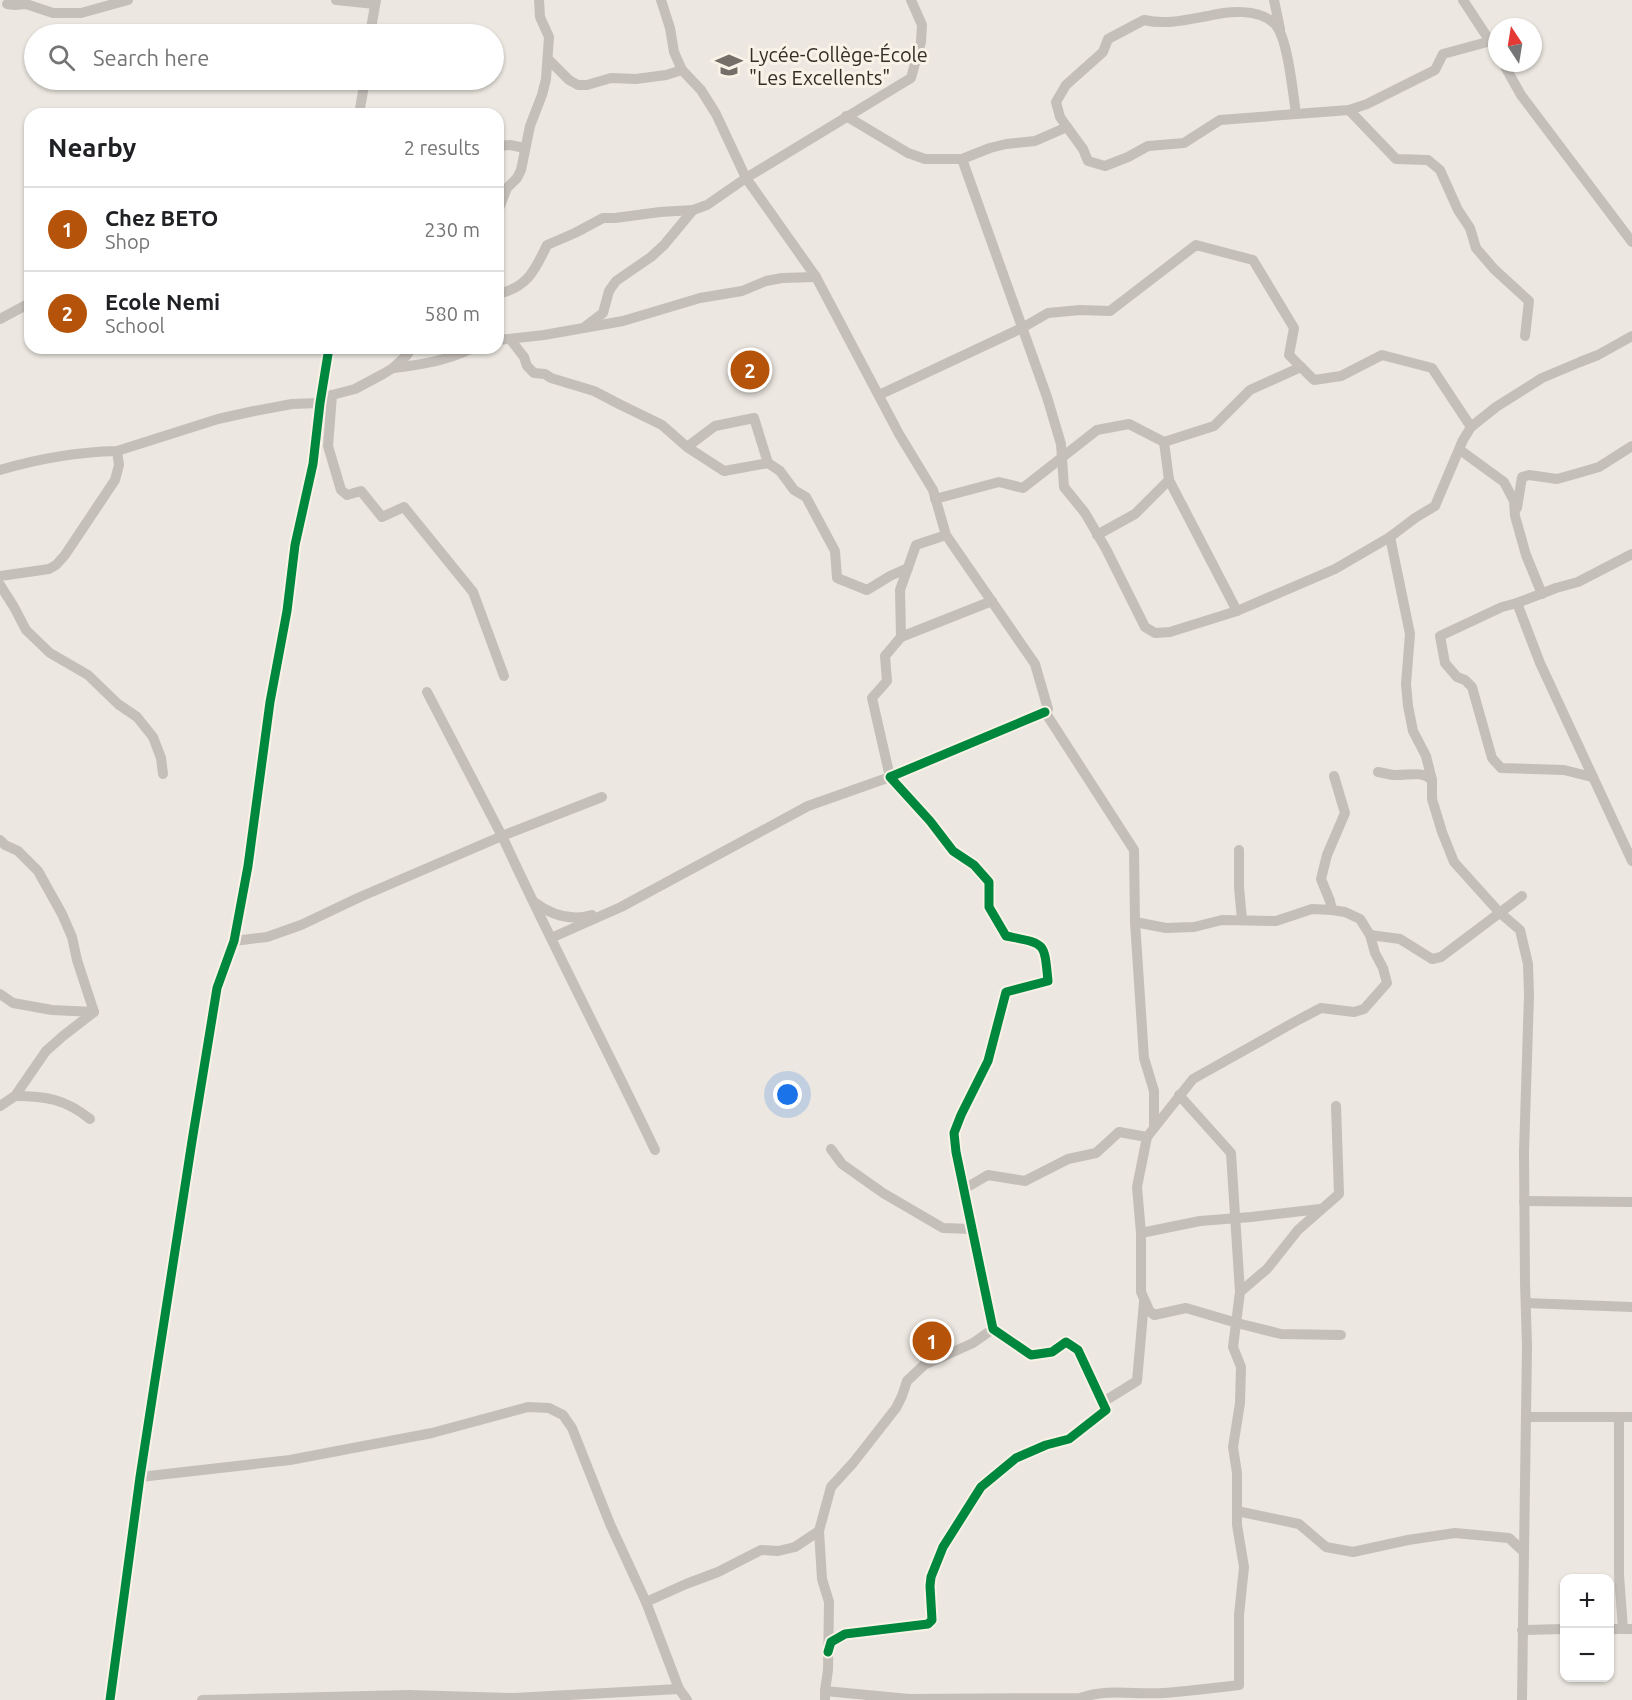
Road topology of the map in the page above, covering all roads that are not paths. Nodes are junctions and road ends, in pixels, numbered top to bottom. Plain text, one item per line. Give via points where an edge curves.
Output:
1 (128, 0) edge
2 (336, 0) edge
3 (539, 0) edge
4 (661, 0) edge
5 (911, 0) edge
6 (1274, 0) edge
7 (1463, 0) edge
8 (376, 2) edge
9 (7, 4) dead end
10 (1470, 6) edge
11 (372, 24) edge
12 (1281, 33) junction
13 (1488, 36) edge
14 (1488, 42) edge
15 (548, 59) junction
16 (682, 70) junction
17 (1508, 72) edge
18 (363, 90) edge
19 (360, 108) edge
20 (1349, 110) junction
21 (1296, 114) junction
22 (846, 116) junction
23 (1067, 127) junction
24 (504, 146) edge
25 (525, 148) junction
26 (962, 159) junction
27 (746, 178) junction
28 (504, 196) edge
29 (693, 210) junction
30 (1632, 242) edge
31 (816, 277) junction
32 (504, 293) edge
33 (24, 306) edge
34 (0, 318) edge
35 (583, 327) junction
36 (1022, 328) junction
37 (1525, 336) dead end
38 (1632, 336) edge
39 (510, 339) junction
40 (504, 340) edge
41 (328, 354) edge
42 (408, 354) edge
43 (460, 354) edge
44 (1301, 367) junction
45 (393, 368) junction
46 (333, 395) junction
47 (879, 395) junction
48 (320, 403) junction
49 (1471, 427) junction
50 (1164, 442) junction
51 (1632, 446) edge
52 (687, 447) junction
53 (1460, 450) junction
54 (117, 452) junction
55 (1062, 459) junction
56 (768, 463) junction
57 (1, 468) edge
58 (1169, 480) junction
59 (935, 499) junction
60 (1515, 516) junction
61 (946, 535) junction
62 (1097, 535) junction
63 (1390, 537) junction
64 (1632, 554) edge
65 (908, 568) junction
66 (0, 576) edge
67 (0, 585) edge
68 (1542, 594) junction
69 (992, 602) junction
70 (1517, 603) junction
71 (1237, 611) junction
72 (901, 637) junction
73 (504, 676) dead end
74 (428, 692) dead end
75 (1046, 712) junction
76 (1378, 772) dead end
77 (163, 774) dead end
78 (1334, 776) dead end
79 (890, 777) junction
80 (1592, 777) junction
81 (1432, 780) junction
82 (602, 797) dead end
83 (502, 836) junction
84 (0, 840) edge
85 (1239, 850) dead end
86 (1632, 861) edge
87 (1522, 896) dead end
88 (532, 901) junction
89 (621, 907) junction
90 (1332, 910) junction
91 (1499, 912) junction
92 (1242, 920) junction
93 (1135, 922) junction
94 (1370, 935) junction
95 (551, 938) junction
96 (234, 941) junction
97 (0, 994) edge
98 (94, 1012) junction
99 (15, 1095) junction
100 (1179, 1095) junction
101 (0, 1106) edge
102 (1336, 1106) dead end
103 (90, 1119) dead end
104 (1151, 1132) junction
105 (831, 1149) dead end
106 (655, 1150) dead end
107 (964, 1189) junction
108 (1524, 1201) junction
109 (1632, 1202) edge
110 (1320, 1209) junction
111 (1237, 1219) junction
112 (972, 1229) junction
113 (1141, 1233) junction
114 (1240, 1292) junction
115 (1144, 1300) junction
116 (1526, 1303) junction
117 (1632, 1307) edge
118 (1237, 1323) junction
119 (993, 1329) junction
120 (1341, 1335) dead end
121 (1103, 1402) junction
122 (1527, 1417) junction
123 (1619, 1417) junction
124 (1632, 1417) edge
125 (141, 1477) junction
126 (1237, 1511) junction
127 (819, 1531) junction
128 (1524, 1552) junction
129 (646, 1602) junction
130 (1560, 1629) edge
131 (1628, 1629) edge
132 (1522, 1630) junction
133 (828, 1652) junction
134 (679, 1689) junction
135 (825, 1695) edge
136 (110, 1700) edge
137 (202, 1700) edge
138 (687, 1700) edge
139 (1522, 1700) edge

1 - 9 street via 81,14
2 - 8 street
3 - 15 street via 540,17 549,37
4 - 16 street
5 - 22 street via 922,25 911,78
6 - 12 street
7 - 10 street
8 - 11 street
10 - 13 street
12 - 21 street
12 - 23 street via 1274,23 1251,14 1227,12 1158,23 1143,20 1108,39 1103,52 1066,85 1056,102
14 - 20 street via 1443,54 1435,70
15 - 16 street via 578,85
15 - 25 street via 542,95
16 - 27 street via 702,90
17 - 30 street via 1521,95
18 - 19 street
20 - 21 street
20 - 37 street via 1396,159 1428,160 1440,170 1476,248 1529,301
21 - 23 street via 1220,120 1184,143 1148,146 1105,166 1088,161
22 - 26 street via 908,153 925,159
22 - 27 street
23 - 26 street via 1035,141 1006,144
24 - 25 street
25 - 28 street via 521,170
26 - 36 street
27 - 29 street via 715,201
27 - 31 street
29 - 32 street via 603,218 547,245 535,271 524,283
29 - 35 street via 651,257 616,281 603,313
31 - 35 street via 766,281 742,291 700,297 623,321
31 - 47 street
33 - 34 street
35 - 39 street
36 - 44 street via 1048,313 1110,310 1196,245 1253,260 1294,328 1289,355
36 - 47 street
36 - 55 street via 1047,397
38 - 49 street via 1542,378
39 - 40 street
39 - 52 street via 534,373 594,391 662,425
41 - 48 street
42 - 45 street
43 - 45 street
44 - 49 street via 1314,380 1341,376 1382,355 1432,368
44 - 50 street via 1251,390 1214,426
45 - 46 street via 355,389
46 - 48 street
46 - 73 street via 328,446 341,490 347,495 361,492 382,517 404,507 473,592
47 - 59 street
48 - 54 street via 292,404 218,419
48 - 96 street
49 - 53 street
50 - 55 street via 1129,424 1097,430
50 - 58 street
51 - 60 street via 1599,467 1575,474 1557,479 1529,474 1522,477
52 - 56 street via 724,471
52 - 56 street via 716,426 754,418
53 - 60 street via 1504,482 1514,501
53 - 63 street via 1435,506
54 - 57 street
54 - 66 street via 115,480 56,565
55 - 59 street via 1023,488 999,482
55 - 62 street via 1064,488
56 - 65 street via 806,497 835,551 837,578 867,590
58 - 62 street via 1135,514
58 - 71 street
59 - 61 street
60 - 68 street
61 - 65 street via 916,545
61 - 69 street
62 - 71 street via 1145,627 1155,633
63 - 71 street via 1335,569
63 - 81 street via 1410,634 1408,706
64 - 68 street via 1578,582
65 - 72 street via 900,590
67 - 77 street via 26,630 50,653 88,675 137,717 153,737
68 - 70 street
69 - 72 street
69 - 75 street via 1035,664
70 - 80 street
70 - 80 street via 1440,636 1445,663 1456,677 1472,687 1492,758 1501,768 1564,770
72 - 79 street via 885,656 886,681 872,698
74 - 83 street
75 - 79 street
75 - 93 street via 1134,850
76 - 81 street via 1417,773
78 - 90 street via 1345,813 1321,879
79 - 89 street via 808,806
79 - 107 street via 953,851 974,865 989,882 988,907 1006,936 1037,942 1045,951 1048,981 1006,992 988,1061 954,1133
80 - 86 street
81 - 91 street via 1432,799 1454,862
82 - 83 street
83 - 88 street
83 - 96 street via 301,925 267,938
84 - 98 street via 18,851 40,874 62,914
85 - 92 street
87 - 91 street
88 - 89 street via 551,913 580,918
88 - 95 street
89 - 95 street
90 - 92 street via 1312,909 1276,921
90 - 94 street via 1360,919
91 - 94 street via 1441,957 1432,959 1400,939
91 - 108 street via 1520,930 1528,964
92 - 93 street via 1166,928
93 - 104 street via 1144,1058 1154,1091
94 - 100 street via 1387,983 1364,1009 1354,1012 1321,1008 1193,1079
95 - 106 street
96 - 125 street via 217,988
97 - 98 street via 13,1003
98 - 99 street via 46,1051
99 - 101 street
99 - 103 street via 52,1098
100 - 104 street
100 - 111 street via 1231,1153
102 - 110 street via 1339,1194
104 - 107 street via 1119,1132 1096,1153 1068,1159 1025,1181 988,1175
104 - 113 street via 1137,1187
105 - 112 street via 842,1164 883,1193 943,1228
107 - 112 street
108 - 109 street
108 - 116 street
110 - 111 street
110 - 114 street via 1267,1269
111 - 113 street via 1200,1221
111 - 114 street
112 - 119 street
113 - 115 street via 1140,1292
114 - 118 street
115 - 118 street via 1154,1315 1186,1308
115 - 121 street via 1137,1381
116 - 117 street
116 - 122 street
118 - 120 street via 1281,1334
118 - 126 street via 1233,1347 1241,1367 1240,1403 1233,1447
119 - 121 street via 1031,1355 1052,1352 1066,1342 1078,1350
119 - 127 street via 973,1343 924,1365 907,1381 896,1407 831,1487
121 - 133 street via 1106,1410 1069,1439 1016,1458 981,1487 944,1547 931,1577 932,1620 928,1624 845,1634 831,1642
122 - 123 street
122 - 128 street
123 - 124 street
123 - 131 street via 1619,1575
125 - 129 street via 290,1460 432,1433 528,1407 549,1408 563,1415 572,1428
125 - 136 street
126 - 128 street via 1299,1524 1326,1548 1353,1551 1455,1533 1509,1538
126 - 135 street via 1244,1567 1239,1685 1162,1693 1114,1691 1080,1698 909,1699
127 - 129 street via 795,1547 761,1550
127 - 133 street via 822,1579 829,1602
128 - 132 street
129 - 134 street
130 - 132 street
132 - 139 street
133 - 135 street
134 - 137 street via 514,1698 408,1695
134 - 138 street

